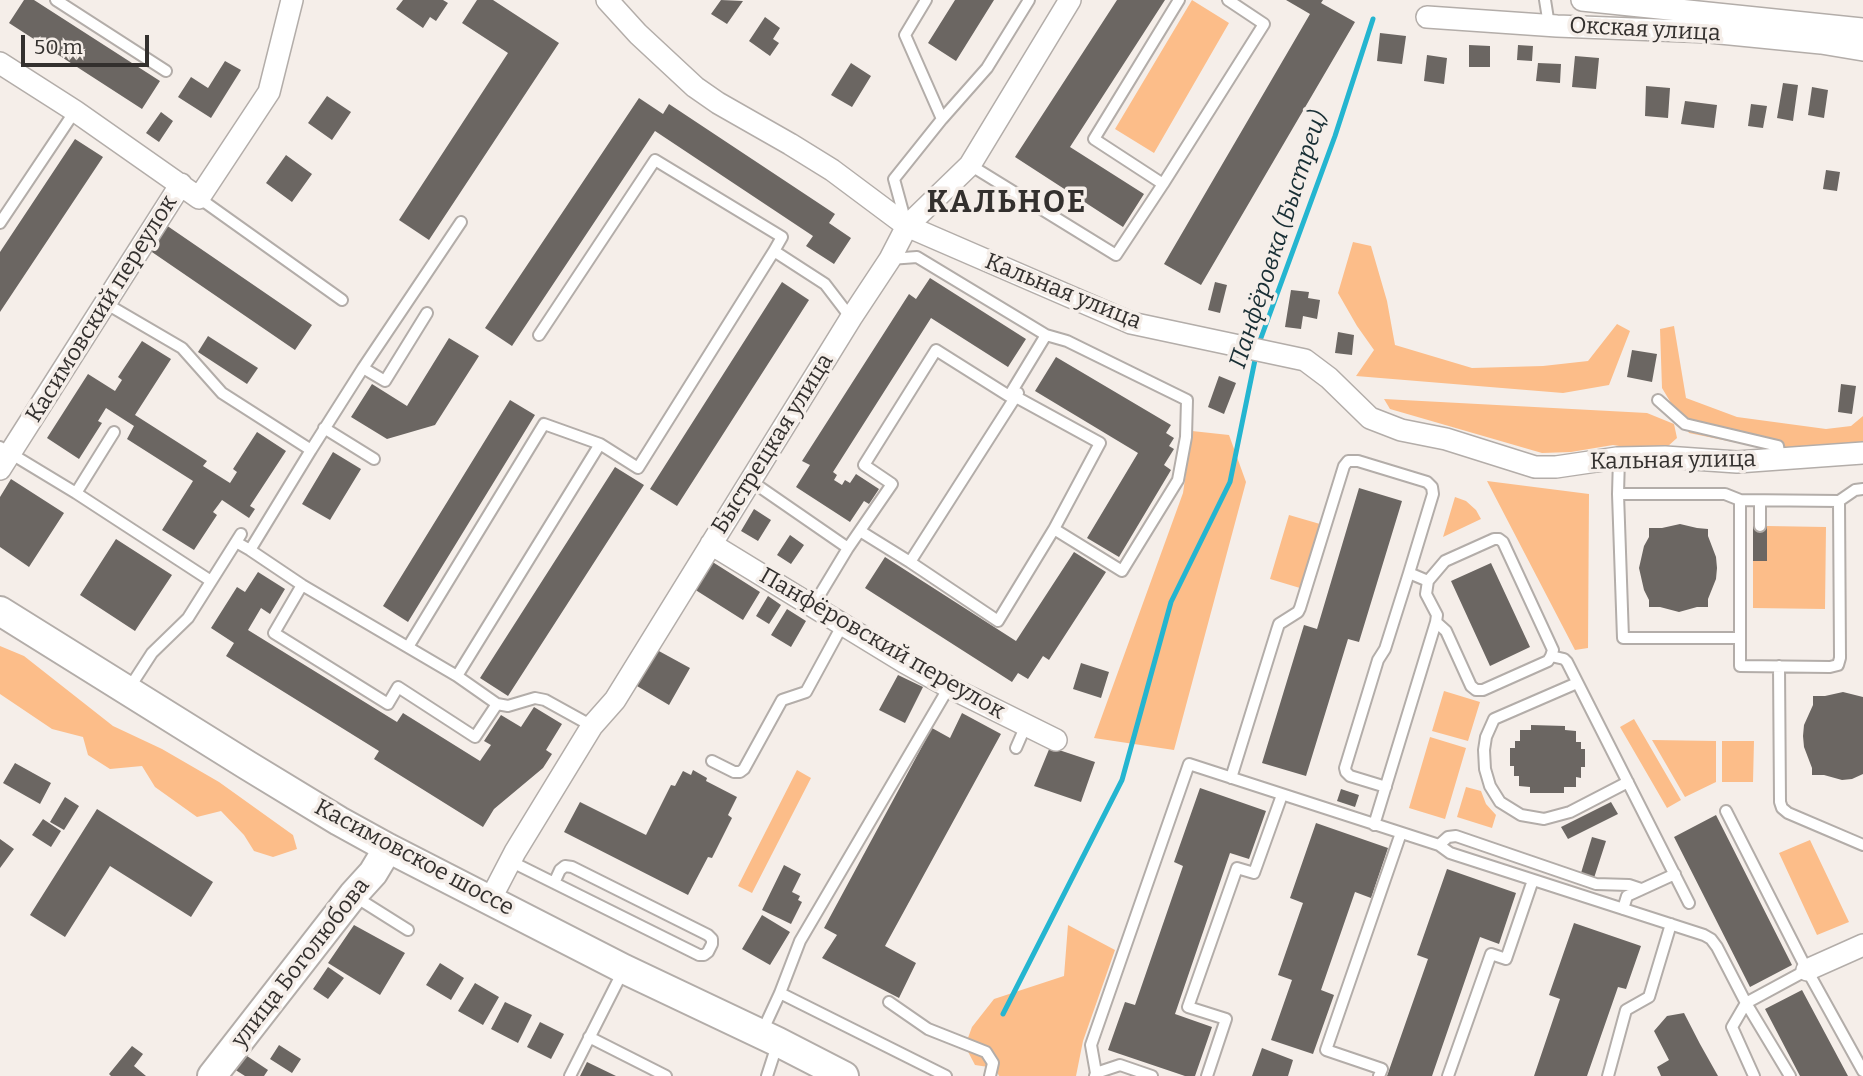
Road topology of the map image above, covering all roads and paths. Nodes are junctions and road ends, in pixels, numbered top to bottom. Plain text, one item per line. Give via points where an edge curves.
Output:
1 (56, 0) edge
2 (292, 0) edge
3 (607, 0) edge
4 (926, 0) edge
5 (1028, 0) edge
6 (1070, 0) edge
7 (1179, 0) edge
8 (1228, 0) edge
9 (1545, 0) edge
10 (1582, 0) edge
11 (1427, 17) dead end
12 (1549, 25) junction
13 (1863, 29) edge
14 (1797, 32) junction
15 (1863, 50) edge
16 (0, 63) edge
17 (166, 71) dead end
18 (75, 111) junction
19 (942, 119) junction
20 (970, 165) junction
21 (181, 184) junction
22 (1163, 184) junction
23 (199, 198) junction
24 (461, 222) dead end
25 (0, 223) edge
26 (906, 226) junction
27 (774, 251) junction
28 (890, 259) junction
29 (342, 300) dead end
30 (105, 303) junction
31 (427, 313) dead end
32 (851, 318) junction
33 (539, 335) dead end
34 (1049, 336) junction
35 (363, 368) junction
36 (1016, 397) junction
37 (1658, 400) dead end
38 (324, 428) junction
39 (114, 432) dead end
40 (600, 444) junction
41 (311, 450) junction
42 (1863, 453) edge
43 (3, 457) edge
44 (1619, 458) junction
45 (1780, 458) junction
46 (374, 459) dead end
47 (751, 481) junction
48 (1863, 489) edge
49 (76, 493) junction
50 (1618, 494) junction
51 (1741, 500) junction
52 (1760, 501) junction
53 (1839, 501) junction
54 (1760, 526) dead end
55 (1054, 529) junction
56 (860, 531) junction
57 (711, 544) junction
58 (849, 548) junction
59 (250, 550) junction
60 (910, 562) junction
61 (1409, 573) junction
62 (211, 581) junction
63 (1428, 581) junction
64 (302, 585) junction
65 (813, 606) junction
66 (0, 611) edge
67 (1436, 622) junction
68 (843, 624) junction
69 (1740, 638) junction
70 (408, 647) junction
71 (1551, 656) junction
72 (1779, 666) junction
73 (457, 676) junction
74 (1577, 683) junction
75 (949, 687) junction
76 (128, 690) junction
77 (496, 704) junction
78 (1026, 725) junction
79 (592, 726) junction
80 (1056, 740) dead end
81 (1016, 748) dead end
82 (712, 761) dead end
83 (1231, 778) junction
84 (1628, 782) junction
85 (1386, 787) junction
86 (1282, 794) junction
87 (1726, 811) dead end
88 (1374, 825) junction
89 (1401, 833) junction
90 (1438, 845) junction
91 (1863, 845) edge
92 (388, 848) junction
93 (510, 861) junction
94 (1675, 874) junction
95 (1533, 880) junction
96 (554, 883) junction
97 (1641, 889) junction
98 (353, 895) junction
99 (490, 900) junction
100 (1689, 903) dead end
101 (1623, 909) junction
102 (1671, 924) junction
103 (408, 930) dead end
104 (1863, 945) edge
105 (624, 969) junction
106 (1807, 970) junction
107 (780, 993) junction
108 (889, 1002) dead end
109 (1746, 1003) junction
110 (589, 1037) junction
111 (769, 1038) junction
112 (1863, 1071) edge
113 (1096, 1075) edge
114 (212, 1076) edge
115 (570, 1076) edge
116 (666, 1076) edge
117 (766, 1076) edge
118 (844, 1076) edge
119 (946, 1076) edge
120 (990, 1076) edge
121 (1152, 1076) edge
122 (1207, 1076) edge
123 (1379, 1076) edge
124 (1448, 1076) edge
125 (1608, 1076) edge
126 (1754, 1076) edge
127 (1790, 1076) edge

1 - 17 lane
2 - 23 street via 269,92
3 - 26 street, Кальная улица via 695,86 832,170
4 - 19 lane via 905,34
5 - 19 lane via 986,68
6 - 20 street, Быстрецкая улица
7 - 22 lane via 1094,138
8 - 22 lane via 1264,24
9 - 12 lane
10 - 14 street
11 - 12 street, Окская улица
12 - 14 street, Окская улица
13 - 14 street
14 - 15 street, Окская улица
16 - 18 street, Касимовский переулок
18 - 21 street, Касимовский переулок
18 - 25 lane
19 - 26 lane via 894,179
20 - 22 lane via 1116,255
20 - 26 street, Быстрецкая улица
21 - 23 street, Касимовский переулок
21 - 30 street, Касимовский переулок
23 - 29 lane
24 - 35 lane
26 - 28 street, Быстрецкая улица
26 - 44 street, Кальная улица via 1131,323 1305,360 1370,418 1401,430 1535,467
27 - 32 lane via 825,284
27 - 33 lane via 782,237 654,160
27 - 40 lane via 638,468
28 - 32 street, Быстрецкая улица
28 - 34 lane via 917,257
30 - 41 lane via 182,348 222,393
30 - 43 street, Касимовский переулок
31 - 35 lane via 385,381
32 - 47 street, Быстрецкая улица
34 - 36 lane
34 - 55 lane via 1187,400 1178,480 1122,571
34 - 56 lane via 1009,396 936,350 864,465 892,484
35 - 38 lane
36 - 55 lane via 1100,443
36 - 60 lane
37 - 45 lane via 1685,424 1778,446
38 - 41 lane
38 - 46 lane
39 - 49 lane
40 - 70 lane via 544,424
40 - 73 lane
41 - 59 lane
42 - 45 street, Кальная улица
43 - 49 lane
44 - 45 street, Кальная улица via 1737,462
44 - 50 lane
47 - 57 street, Быстрецкая улица
47 - 58 lane
48 - 53 lane
49 - 62 lane
50 - 51 lane via 1725,494
50 - 69 lane via 1623,638
51 - 52 lane
51 - 69 lane
52 - 53 lane
52 - 54 lane
53 - 72 lane via 1838,664
55 - 60 lane via 999,621
56 - 58 lane
56 - 60 lane
57 - 65 street, Панфёровский переулок
57 - 79 street, Быстрецкая улица via 615,700
58 - 65 lane
59 - 62 lane via 238,538
59 - 64 lane
61 - 63 lane
61 - 83 lane via 1432,487 1348,461 1300,608 1279,624
61 - 85 lane via 1345,768 1350,776
62 - 76 lane via 188,618 152,653
63 - 67 lane via 1426,594
63 - 71 lane via 1445,561 1499,539 1553,650
64 - 70 lane
64 - 77 lane via 274,633 388,704 398,687 475,737
65 - 68 street, Панфёровский переулок
66 - 76 main road, Касимовское шоссе
67 - 71 lane via 1446,631 1476,690
67 - 85 lane
68 - 75 street, Панфёровский переулок
68 - 82 lane via 806,692 782,700 744,769 734,772
69 - 72 lane via 1740,666
70 - 73 lane
71 - 74 lane via 1564,659
72 - 91 lane via 1782,808
73 - 77 lane
74 - 84 lane
74 - 84 lane via 1494,719 1484,750 1490,786 1500,802 1521,815 1544,819 1570,812
75 - 78 street, Панфёровский переулок
75 - 107 lane via 800,941
76 - 92 main road, Касимовское шоссе
77 - 79 lane via 545,700
78 - 80 street, Панфёровский переулок
78 - 81 lane
79 - 93 street, Быстрецкая улица
83 - 86 lane
83 - 113 lane via 1188,764 1091,1045
84 - 94 lane
85 - 88 lane
86 - 88 lane
86 - 122 lane via 1254,873 1237,868 1188,1007 1226,1019
87 - 106 lane
88 - 89 lane
89 - 90 lane
89 - 123 lane via 1326,1050 1382,1069
90 - 95 lane
90 - 97 lane via 1455,836 1596,884
92 - 98 main road, улица Боголюбова
92 - 99 main road, Касимовское шоссе
93 - 96 lane
93 - 99 street, Быстрецкая улица
94 - 97 lane
94 - 100 lane
95 - 101 lane
95 - 124 lane via 1506,959 1491,954
96 - 96 lane via 699,955 708,952 712,944 708,935 572,867 560,870
97 - 101 lane via 1627,896
98 - 103 lane
98 - 114 main road, улица Боголюбова
99 - 105 main road, Касимовское шоссе
101 - 102 lane
102 - 109 lane via 1712,939
102 - 125 lane via 1650,997 1626,1010
104 - 106 street
105 - 110 lane
105 - 111 main road, Касимовское шоссе
106 - 109 lane
106 - 112 lane
107 - 111 lane
107 - 119 lane
108 - 120 lane via 928,1029 986,1052 993,1063
109 - 126 lane via 1732,1027
109 - 127 lane
110 - 115 lane
110 - 116 lane
111 - 117 lane
111 - 118 main road, Касимовское шоссе
113 - 121 lane via 1120,1065

